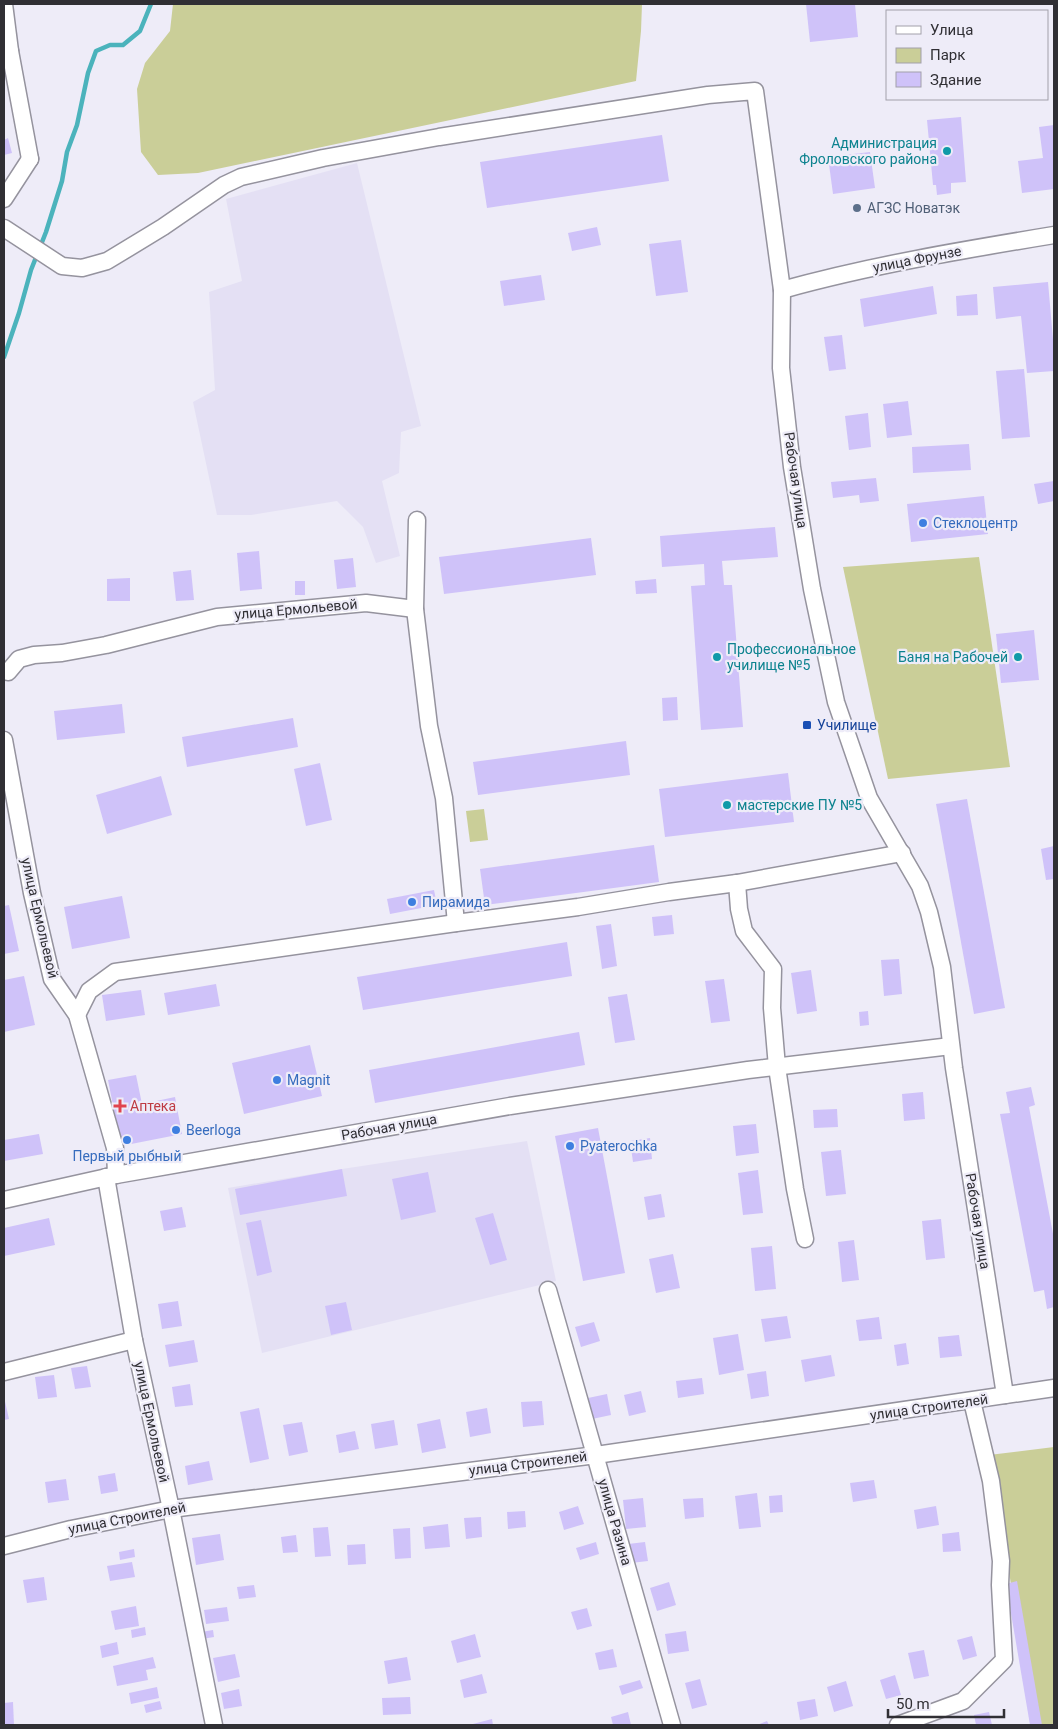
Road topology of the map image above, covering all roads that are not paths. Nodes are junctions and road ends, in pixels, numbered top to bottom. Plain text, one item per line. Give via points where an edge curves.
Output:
1 (4, 4) edge
2 (7, 46) edge
3 (30, 159) junction
4 (4, 183) edge
5 (4, 199) edge
6 (4, 228) edge
7 (1054, 235) edge
8 (782, 290) junction
9 (417, 520) dead end
10 (414, 609) junction
11 (8, 672) dead end
12 (4, 740) edge
13 (902, 853) junction
14 (737, 883) junction
15 (456, 923) junction
16 (77, 1016) junction
17 (951, 1046) junction
18 (777, 1067) junction
19 (111, 1176) junction
20 (4, 1200) edge
21 (805, 1239) dead end
22 (548, 1290) dead end
23 (134, 1340) junction
24 (4, 1372) edge
25 (1054, 1388) edge
26 (1006, 1395) junction
27 (972, 1401) junction
28 (596, 1455) junction
29 (171, 1509) junction
30 (4, 1546) edge
31 (214, 1725) edge
32 (672, 1725) edge
33 (898, 1725) edge

1 - 2 street
2 - 3 street
3 - 4 street
3 - 5 street
6 - 8 street, Рабочая улица via 62,266 82,268 107,261 241,177 439,137 708,95 754,91
7 - 8 street, улица Фрунзе via 911,259
8 - 13 street, Рабочая улица via 781,368 792,467 812,589 836,702 869,798
9 - 10 street
10 - 11 street, улица Ермольевой via 366,603 217,617 106,645 18,659
10 - 15 street via 429,726 444,798
12 - 16 street, улица Ермольевой via 32,893 52,979
13 - 14 street
13 - 17 street, Рабочая улица via 920,886 929,912 942,967
14 - 15 street
14 - 18 street via 744,930 772,969
15 - 16 street via 115,972 89,990
16 - 19 street, улица Ермольевой via 115,1148
17 - 18 street, Рабочая улица
17 - 26 street, Рабочая улица
18 - 19 street, Рабочая улица via 510,1106
18 - 21 street
19 - 20 street, Рабочая улица
19 - 23 street, улица Ермольевой
22 - 28 street, улица Разина
23 - 24 street
23 - 29 street, улица Ермольевой
25 - 26 street, улица Строителей
26 - 27 street, улица Строителей
27 - 28 street, улица Строителей
27 - 33 street via 991,1481 1001,1560 1004,1660 963,1701
28 - 29 street, улица Строителей
28 - 32 street, улица Разина
29 - 30 street, улица Строителей
29 - 31 street, улица Ермольевой

